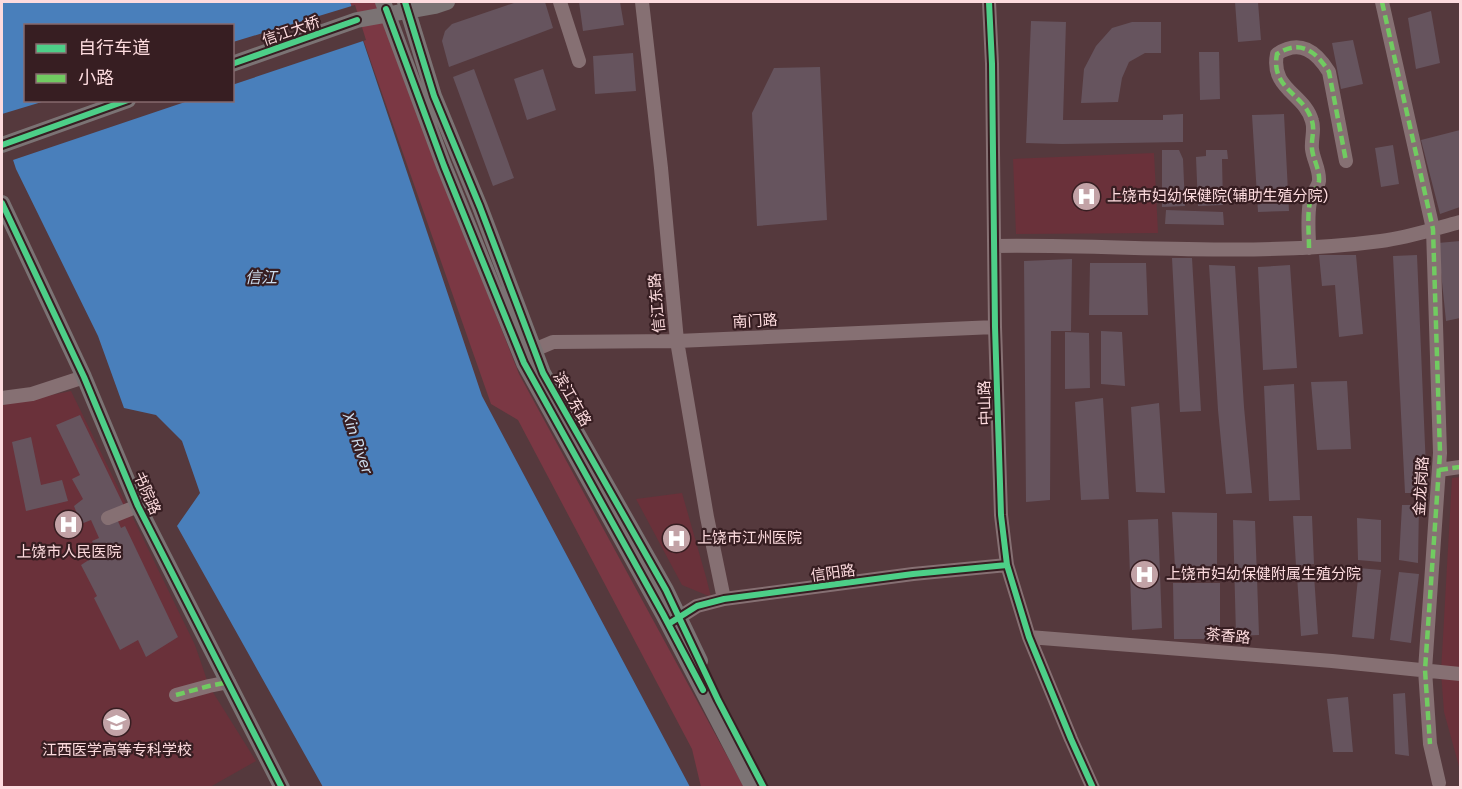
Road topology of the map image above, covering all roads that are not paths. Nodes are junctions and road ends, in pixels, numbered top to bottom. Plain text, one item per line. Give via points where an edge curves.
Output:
1 (447, 2) edge
2 (560, 2) edge
3 (642, 2) edge
4 (989, 2) edge
5 (1382, 2) edge
6 (406, 5) edge
7 (385, 6) edge
8 (579, 62) dead end
9 (234, 63) edge
10 (122, 102) edge
11 (2, 145) edge
12 (1346, 161) dead end
13 (2, 203) edge
14 (1461, 222) edge
15 (1433, 229) junction
16 (994, 246) junction
17 (1309, 248) junction
18 (994, 327) junction
19 (677, 341) junction
20 (528, 355) junction
21 (84, 377) junction
22 (2, 398) edge
23 (1461, 467) edge
24 (1439, 470) junction
25 (138, 506) junction
26 (108, 518) dead end
27 (1007, 565) junction
28 (724, 599) junction
29 (673, 621) junction
30 (1029, 637) junction
31 (1425, 670) junction
32 (1461, 674) edge
33 (229, 682) junction
34 (176, 695) dead end
35 (1439, 783) dead end
36 (282, 788) edge
37 (753, 788) edge
38 (764, 788) edge
39 (1093, 788) edge

1 - 6 main road, 信江大桥 via 435,6
2 - 8 street
3 - 19 street, 信江东路
4 - 16 street, 中山路
5 - 15 street, 金龙岗路
6 - 7 main road, 信江大桥
6 - 20 main road, 滨江东路 via 434,96 480,207
7 - 9 main road, 信江大桥 via 357,20
7 - 20 main road, 滨江东路 via 444,166
10 - 11 main road
12 - 17 street via 1329,72 1323,62 1305,49 1285,49 1277,54 1277,75 1312,120 1312,150 1319,179 1309,204
13 - 21 main road, 书院路
14 - 15 street
15 - 17 street via 1383,241
15 - 24 street, 金龙岗路
16 - 17 street
16 - 18 street, 中山路
18 - 19 street, 南门路
18 - 27 street, 中山路 via 1001,515
19 - 20 street, 南门路 via 553,342
19 - 28 street, 信江东路
20 - 29 main road, 滨江东路 via 543,374 666,590
21 - 22 street via 32,394
21 - 25 main road, 书院路
23 - 24 street
24 - 31 street, 金龙岗路
25 - 26 street
25 - 33 main road, 书院路
27 - 28 street, 信阳路
27 - 30 street, 中山路
28 - 29 street, 信阳路 via 698,606
29 - 37 main road, 滨江东路
29 - 38 main road, 滨江东路
30 - 31 street, 茶香路
30 - 39 street, 中山路
31 - 32 street, 茶香路
31 - 35 street, 金龙岗路 via 1430,744
33 - 34 street
33 - 36 main road, 书院路

